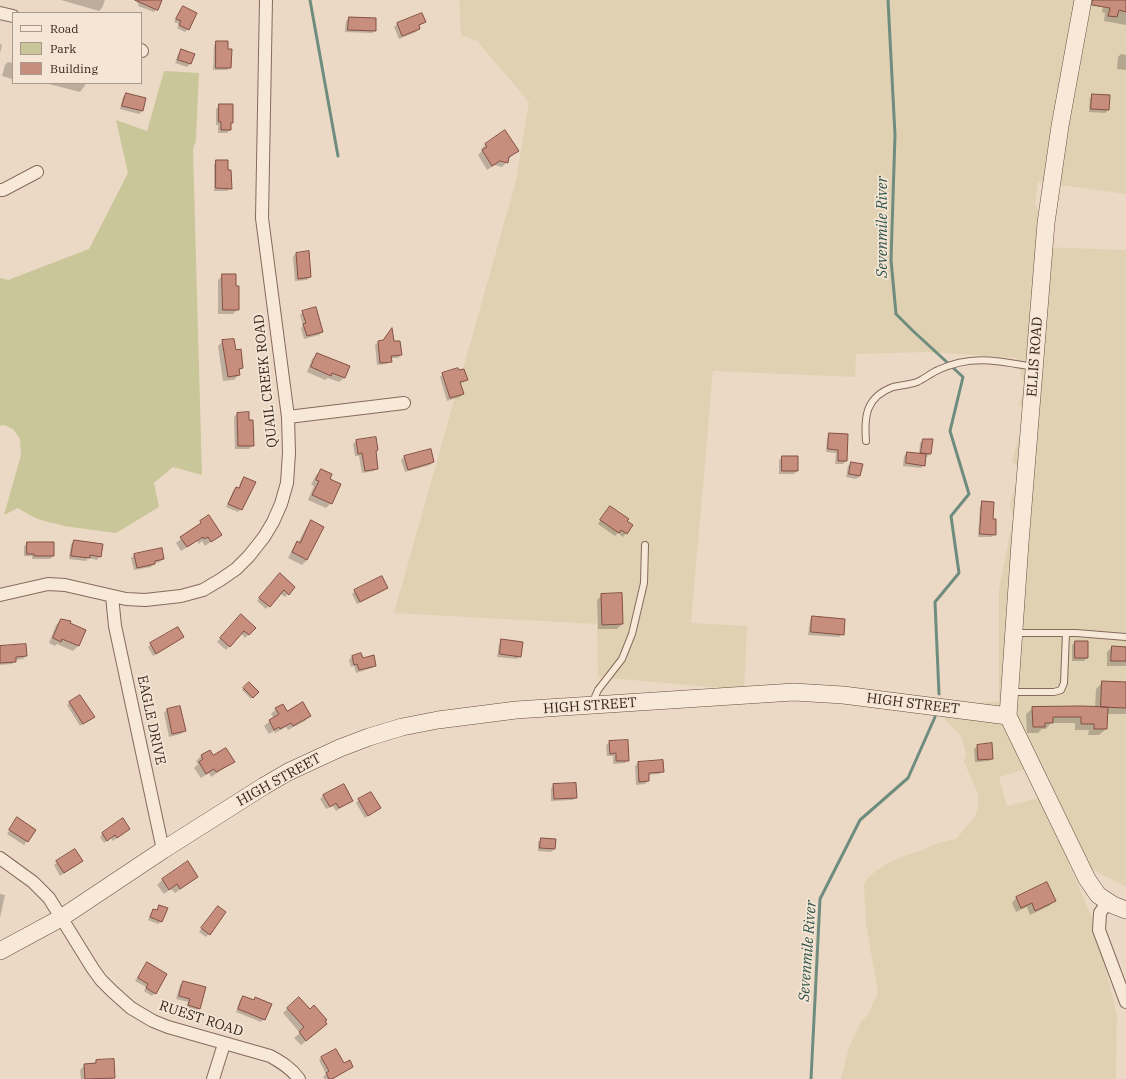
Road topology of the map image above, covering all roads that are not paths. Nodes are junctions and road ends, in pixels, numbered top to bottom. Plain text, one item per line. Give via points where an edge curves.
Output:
1 (266, 0) edge
2 (1083, 0) edge
3 (0, 13) edge
4 (12, 16) edge
5 (37, 172) dead end
6 (0, 190) edge
7 (1035, 367) junction
8 (404, 403) dead end
9 (288, 417) junction
10 (866, 442) dead end
11 (645, 545) dead end
12 (0, 595) edge
13 (112, 596) junction
14 (1013, 633) junction
15 (1066, 633) junction
16 (1126, 637) edge
17 (1009, 692) junction
18 (591, 706) junction
19 (1008, 716) junction
20 (163, 850) junction
21 (0, 858) edge
22 (1108, 902) junction
23 (1126, 910) edge
24 (61, 918) junction
25 (0, 951) edge
26 (1126, 1002) edge
27 (224, 1044) junction
28 (213, 1079) edge
29 (299, 1079) edge

1 - 9 street, QUAIL CREEK ROAD via 262,218
2 - 7 street, ELLIS ROAD via 1050,188
3 - 4 street
5 - 6 street
7 - 10 lane via 989,359 966,360 940,369 916,382 878,394 870,405 864,422
7 - 14 street, ELLIS ROAD
8 - 9 street
9 - 13 street, QUAIL CREEK ROAD via 287,483 282,504 264,537 236,569 203,590 180,596 145,600
11 - 18 lane via 644,583 632,634 622,659 598,690
12 - 13 street, QUAIL CREEK ROAD via 48,584 88,589
13 - 20 street, EAGLE DRIVE via 115,626
14 - 15 lane
14 - 17 street, ELLIS ROAD
15 - 16 lane
15 - 17 lane via 1064,683 1061,690
17 - 19 street, ELLIS ROAD
18 - 19 street, HIGH STREET via 794,692 843,695
18 - 20 street, HIGH STREET via 472,715 416,724 369,737 288,772
19 - 22 street via 1087,879 1098,895
20 - 24 street, HIGH STREET
21 - 24 street, RUEST ROAD via 33,882 49,898
22 - 23 street
22 - 26 street via 1100,913 1099,930
24 - 25 street, HIGH STREET
24 - 27 street, RUEST ROAD via 101,980 131,1008 153,1021
27 - 28 street
27 - 29 street, RUEST ROAD via 270,1056 289,1068

